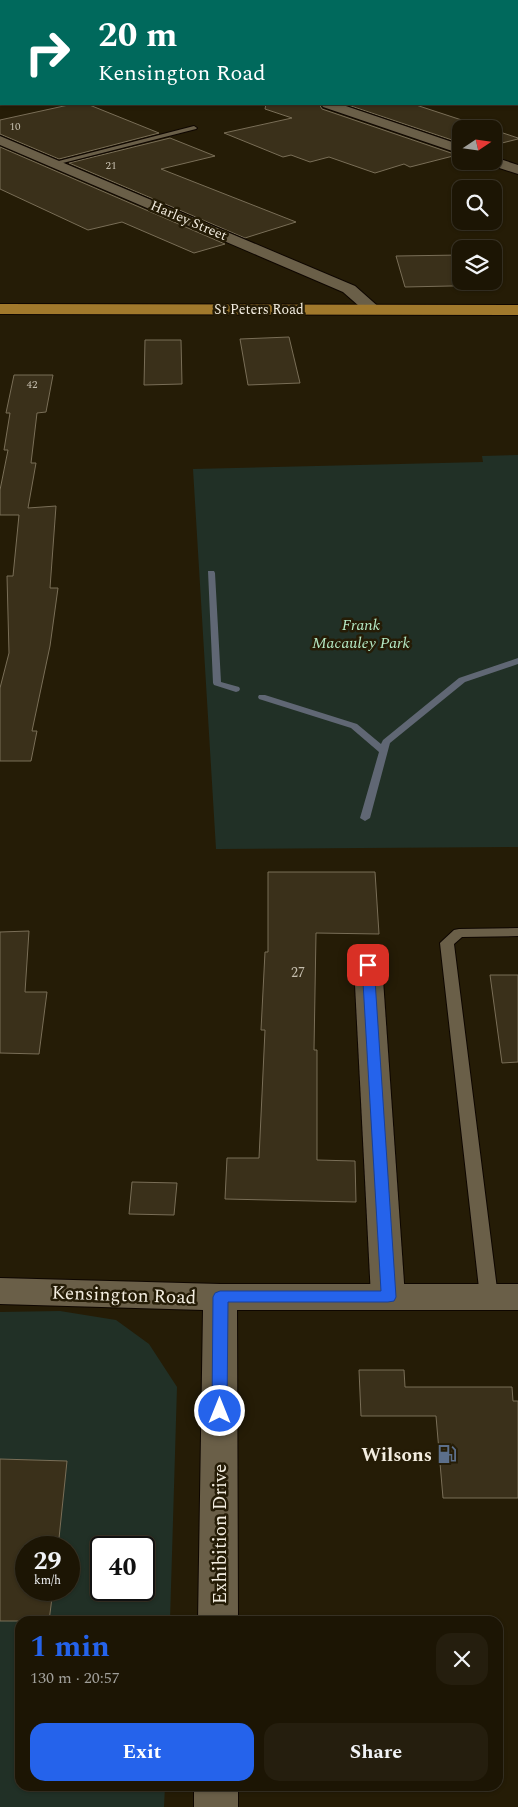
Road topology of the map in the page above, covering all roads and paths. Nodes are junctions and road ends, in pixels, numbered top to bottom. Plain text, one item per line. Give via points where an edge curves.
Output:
1 (331, 105) edge
2 (194, 128) dead end
3 (0, 140) edge
4 (452, 147) edge
5 (55, 163) junction
6 (502, 164) edge
7 (518, 170) edge
8 (0, 309) edge
9 (373, 309) junction
10 (518, 310) edge
11 (518, 932) edge
12 (368, 965) dead end
13 (0, 1291) edge
14 (220, 1297) junction
15 (388, 1297) junction
16 (504, 1297) edge
17 (218, 1616) edge
18 (216, 1791) edge
19 (216, 1807) edge

1 - 4 street
2 - 5 lane
3 - 5 street, Harley Street
5 - 9 street, Harley Street via 348,288
6 - 7 street
8 - 9 main road, St Peters Road
9 - 10 main road, St Peters Road
11 - 16 lane via 459,933 447,943
12 - 15 street
13 - 14 street, Kensington Road
14 - 15 street, Kensington Road
14 - 17 street, Exhibition Drive
15 - 16 street, Kensington Road
18 - 19 street

